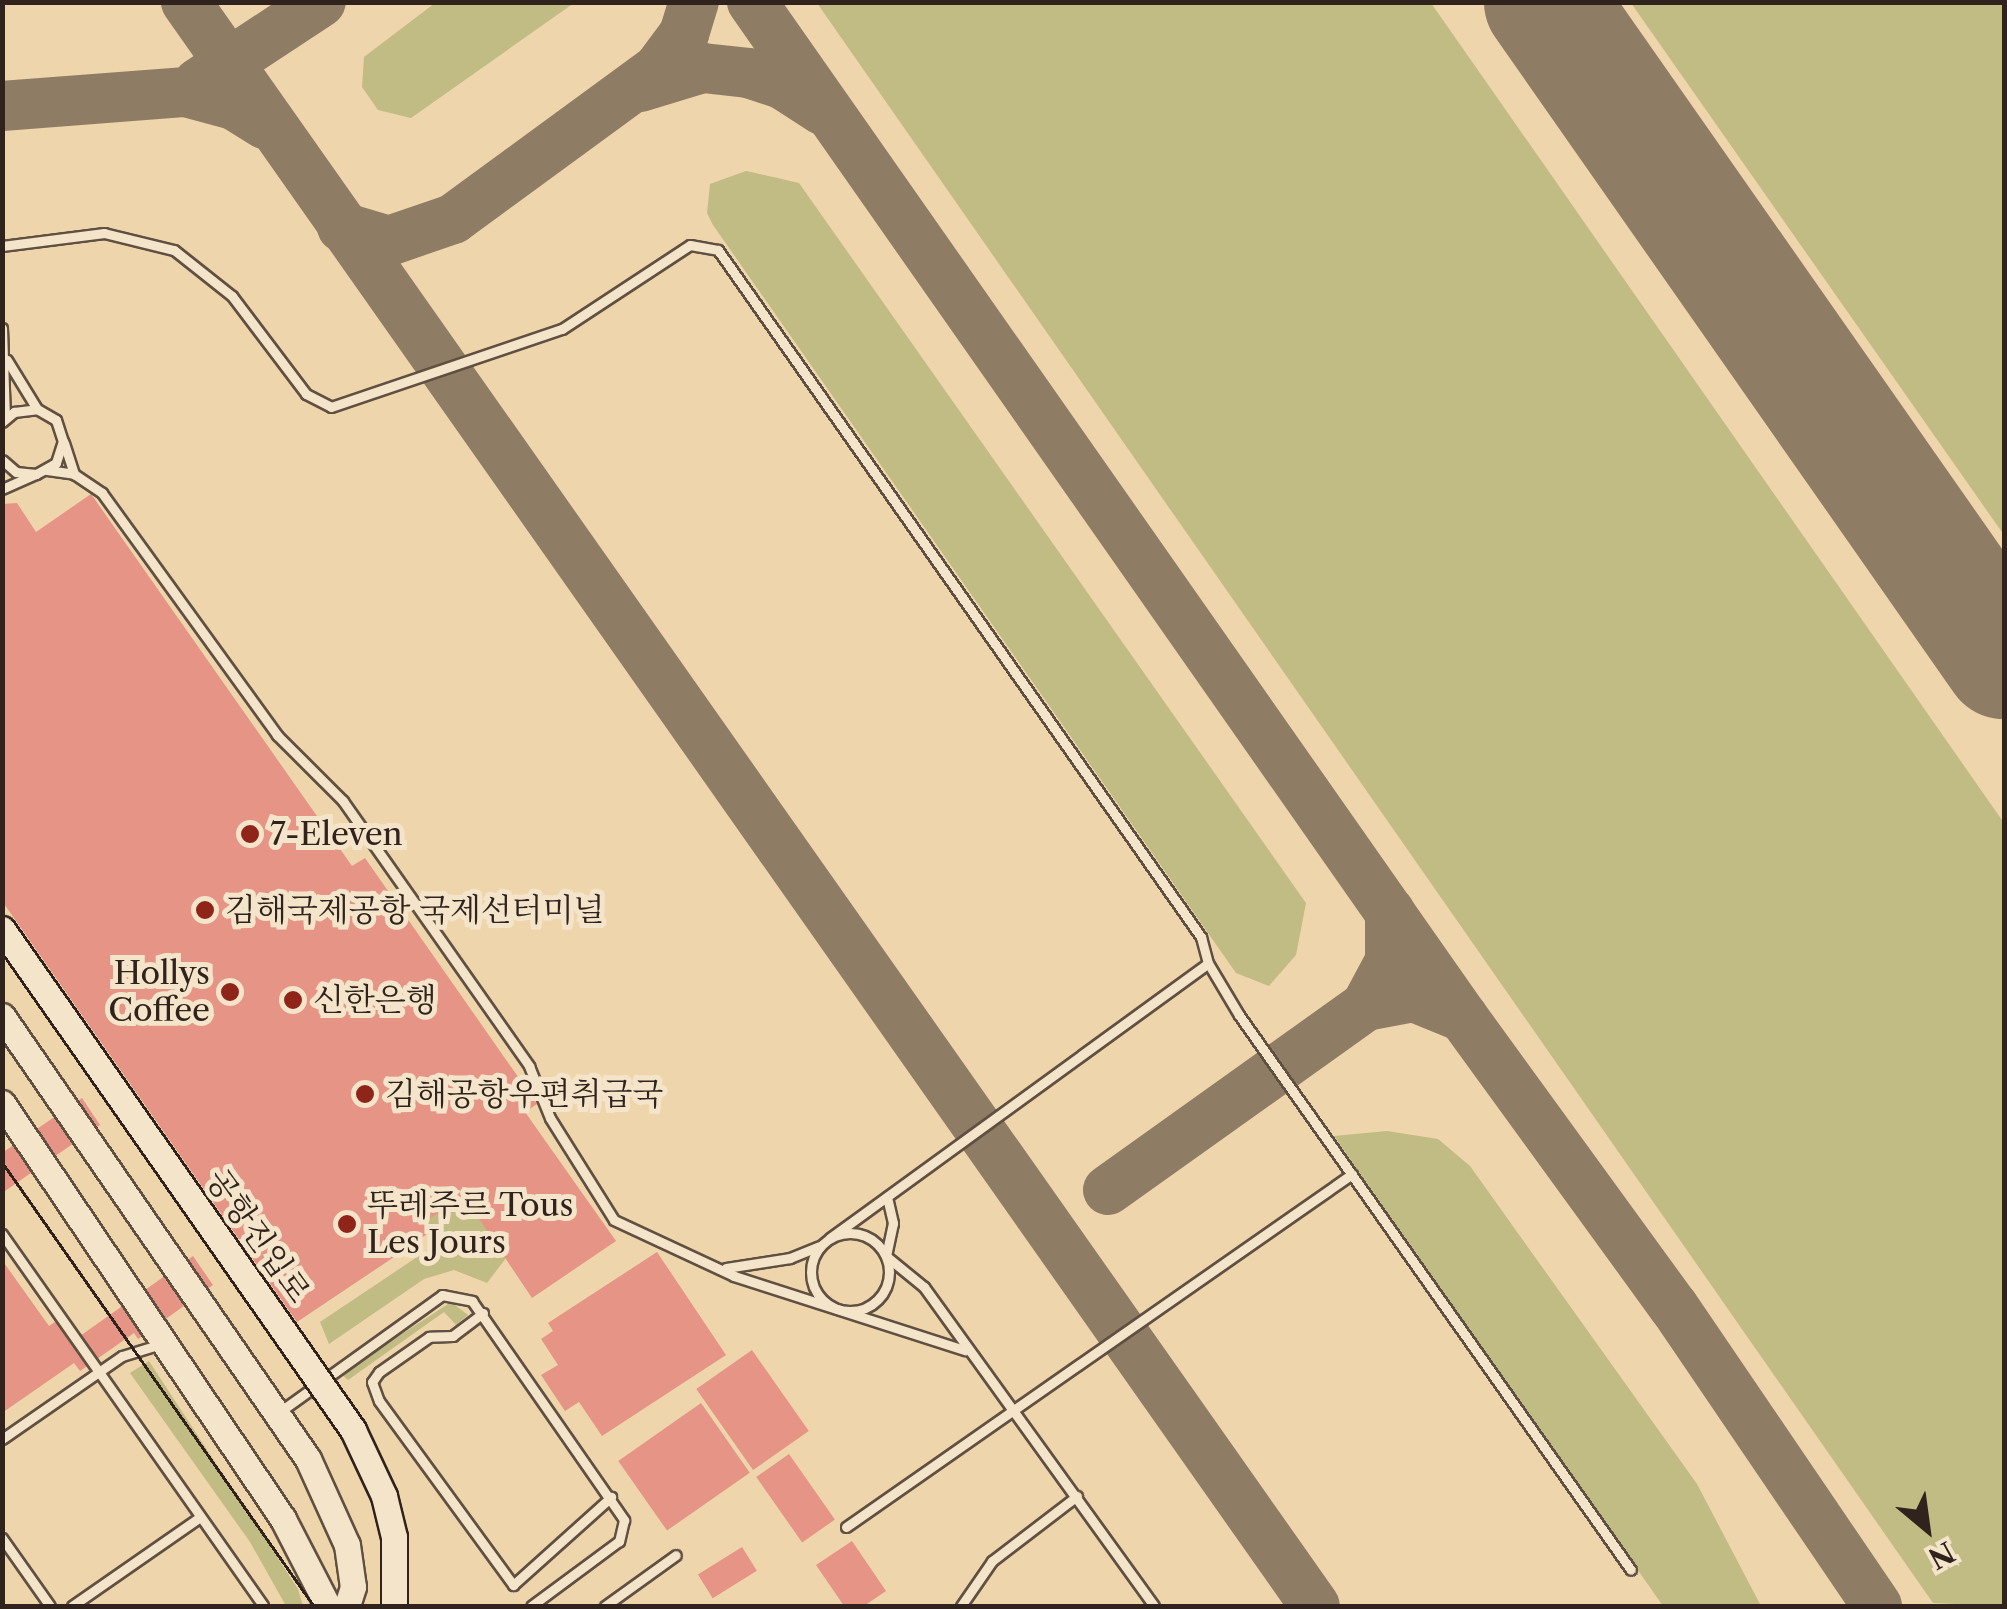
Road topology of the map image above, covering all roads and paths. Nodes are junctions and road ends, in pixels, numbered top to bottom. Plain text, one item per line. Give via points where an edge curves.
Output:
1 (2, 246) edge
2 (2, 328) edge
3 (5, 356) edge
4 (36, 408) junction
5 (4, 420) edge
6 (63, 441) junction
7 (4, 464) edge
8 (42, 472) junction
9 (74, 474) junction
10 (2, 489) edge
11 (2, 929) edge
12 (1208, 963) junction
13 (2, 1016) edge
14 (2, 1103) edge
15 (1352, 1174) junction
16 (887, 1197) junction
17 (2, 1234) edge
18 (830, 1238) junction
19 (820, 1246) junction
20 (886, 1256) junction
21 (726, 1268) junction
22 (838, 1308) junction
23 (483, 1313) junction
24 (166, 1344) junction
25 (965, 1350) junction
26 (98, 1371) junction
27 (1015, 1410) junction
28 (276, 1414) junction
29 (2, 1440) edge
30 (1077, 1496) junction
31 (610, 1497) junction
32 (200, 1517) junction
33 (846, 1527) dead end
34 (2, 1538) edge
35 (676, 1555) dead end
36 (1631, 1570) dead end
37 (353, 1600) edge
38 (610, 1605) edge
39 (50, 1606) edge
40 (72, 1606) edge
41 (262, 1606) edge
42 (328, 1606) edge
43 (394, 1606) edge
44 (533, 1606) edge
45 (962, 1606) edge
46 (1154, 1606) edge

1 - 12 lane via 104,233 174,250 232,296 306,394 331,407 562,329 690,245 718,250 1201,937
2 - 3 lane
3 - 4 lane
3 - 5 lane
4 - 5 lane
4 - 6 lane via 56,420
6 - 8 lane
6 - 9 lane
7 - 8 lane
8 - 9 lane
8 - 10 lane
9 - 21 lane via 102,493 277,735 364,828 529,1066 550,1118 614,1220
11 - 43 main road, 공항진입로, bridge via 353,1430 384,1496 394,1537
12 - 15 lane
12 - 16 lane
13 - 28 main road
14 - 24 main road
15 - 27 lane
15 - 36 lane
16 - 18 lane
16 - 20 lane via 893,1224
17 - 26 lane
18 - 19 lane
18 - 20 lane via 868,1236
19 - 21 lane
19 - 22 lane via 812,1283
20 - 22 lane via 888,1282 874,1303
20 - 25 lane via 916,1277
21 - 22 lane
22 - 25 lane
23 - 28 lane via 459,1295 442,1295
23 - 31 lane
23 - 31 lane via 453,1336 429,1337 379,1372 372,1382 380,1401 513,1585
24 - 26 lane via 131,1351
24 - 42 main road via 284,1519
25 - 27 lane
26 - 29 lane
26 - 32 lane
27 - 30 lane
27 - 33 lane
28 - 37 main road via 330,1500
30 - 45 lane via 992,1561
30 - 46 lane
31 - 44 lane via 624,1520 619,1541
32 - 40 lane
32 - 41 lane
34 - 39 lane
35 - 38 lane

